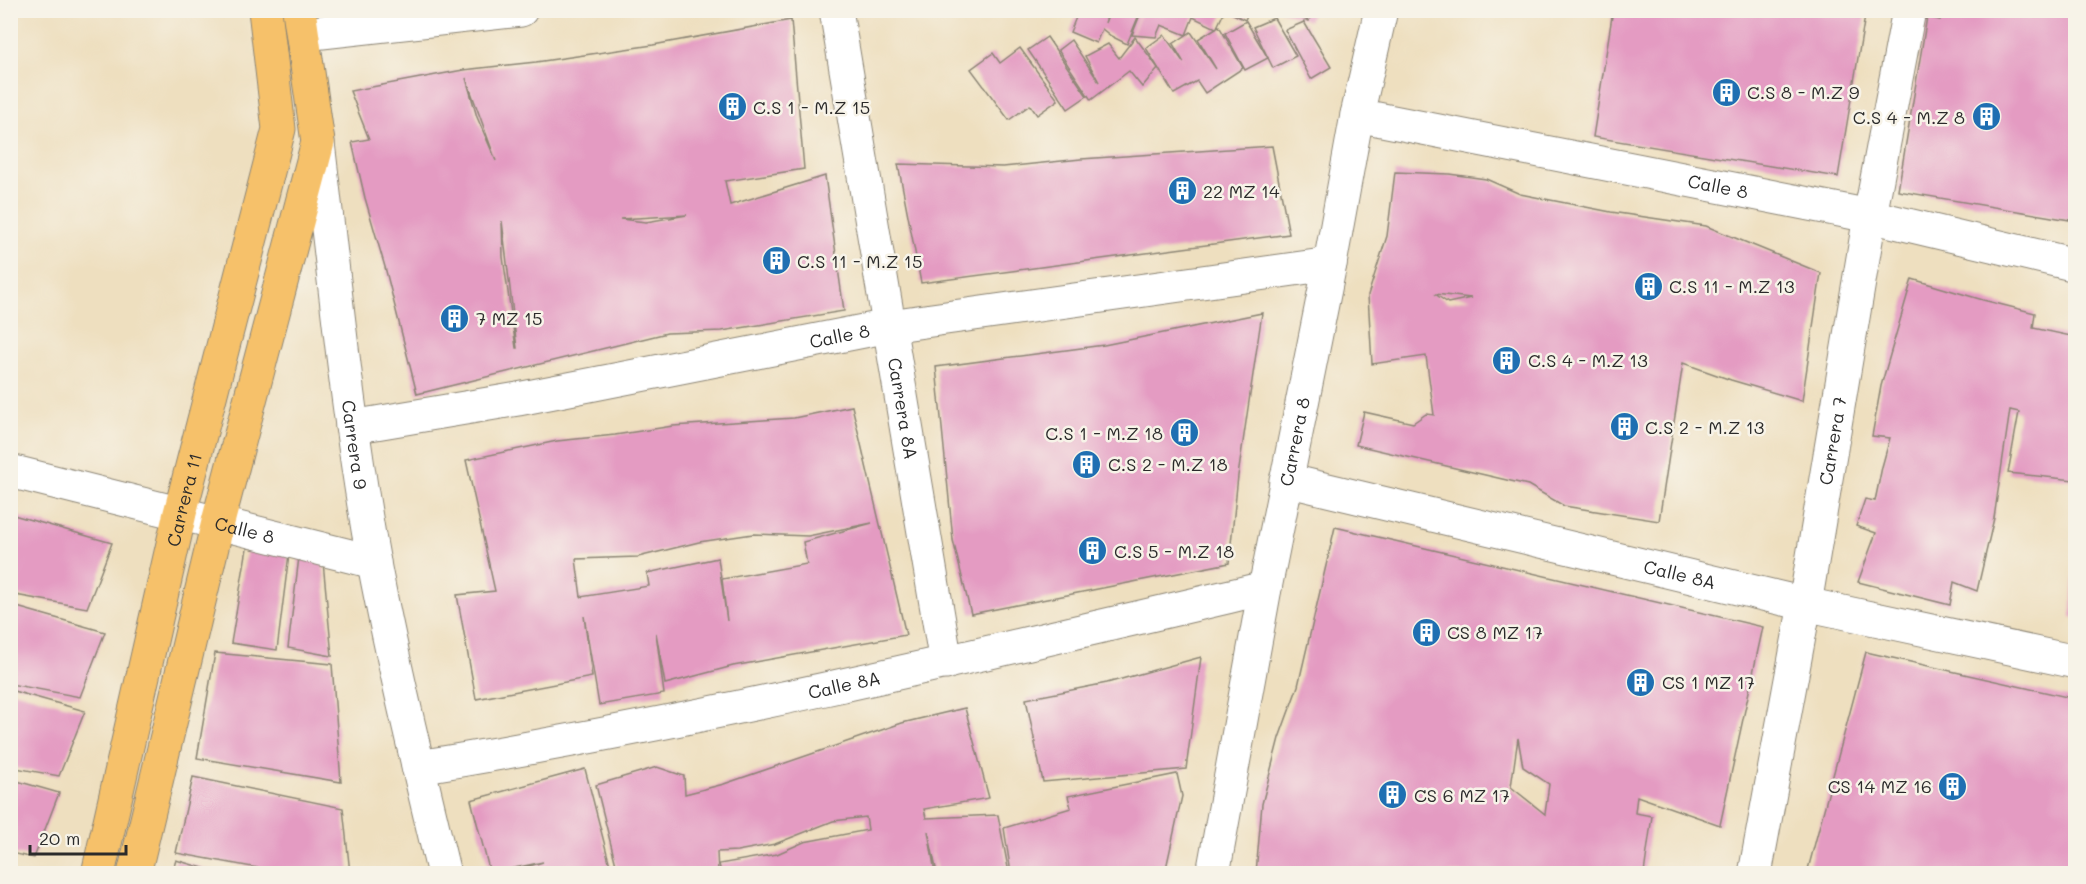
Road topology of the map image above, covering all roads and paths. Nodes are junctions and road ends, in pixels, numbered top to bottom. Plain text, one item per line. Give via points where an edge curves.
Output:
1 (265, 10) edge
2 (521, 10) edge
3 (836, 10) edge
4 (1381, 10) edge
5 (1909, 10) edge
6 (301, 22) edge
7 (1357, 115) junction
8 (318, 142) junction
9 (1870, 216) junction
10 (1330, 264) junction
11 (2076, 265) edge
12 (889, 326) junction
13 (352, 427) junction
14 (10, 471) edge
15 (1286, 480) junction
16 (180, 513) junction
17 (218, 522) junction
18 (374, 562) junction
19 (1265, 588) junction
20 (1805, 604) junction
21 (2076, 662) edge
22 (946, 663) junction
23 (418, 767) junction
24 (98, 873) edge
25 (134, 873) edge
26 (444, 873) edge
27 (1213, 873) edge
28 (1755, 873) edge

1 - 16 main road, Carrera 11 via 279,129
2 - 6 street
3 - 12 street, Carrera 8A
4 - 7 street, Carrera 8
5 - 9 street, Carrera 7
6 - 8 main road, Carrera 9
7 - 9 street, Calle 8
7 - 10 street, Carrera 8
8 - 13 street, Carrera 9
8 - 17 main road
9 - 11 street, Calle 8
9 - 20 street, Carrera 7
10 - 12 street, Calle 8
10 - 15 street, Carrera 8
12 - 13 street, Calle 8 via 518,399
12 - 22 street, Carrera 8A
13 - 18 street, Carrera 9
14 - 16 street, Calle 8
15 - 19 street, Carrera 8
15 - 20 street, Calle 8A
16 - 17 street, Calle 8
16 - 24 main road, Carrera 11
17 - 18 street, Calle 8
17 - 25 main road
18 - 23 street, Carrera 9
19 - 22 street, Calle 8A
19 - 27 street, Carrera 8
20 - 21 street, Calle 8A
20 - 28 street, Carrera 7
22 - 23 street, Calle 8A via 530,749
23 - 26 street, Carrera 9

